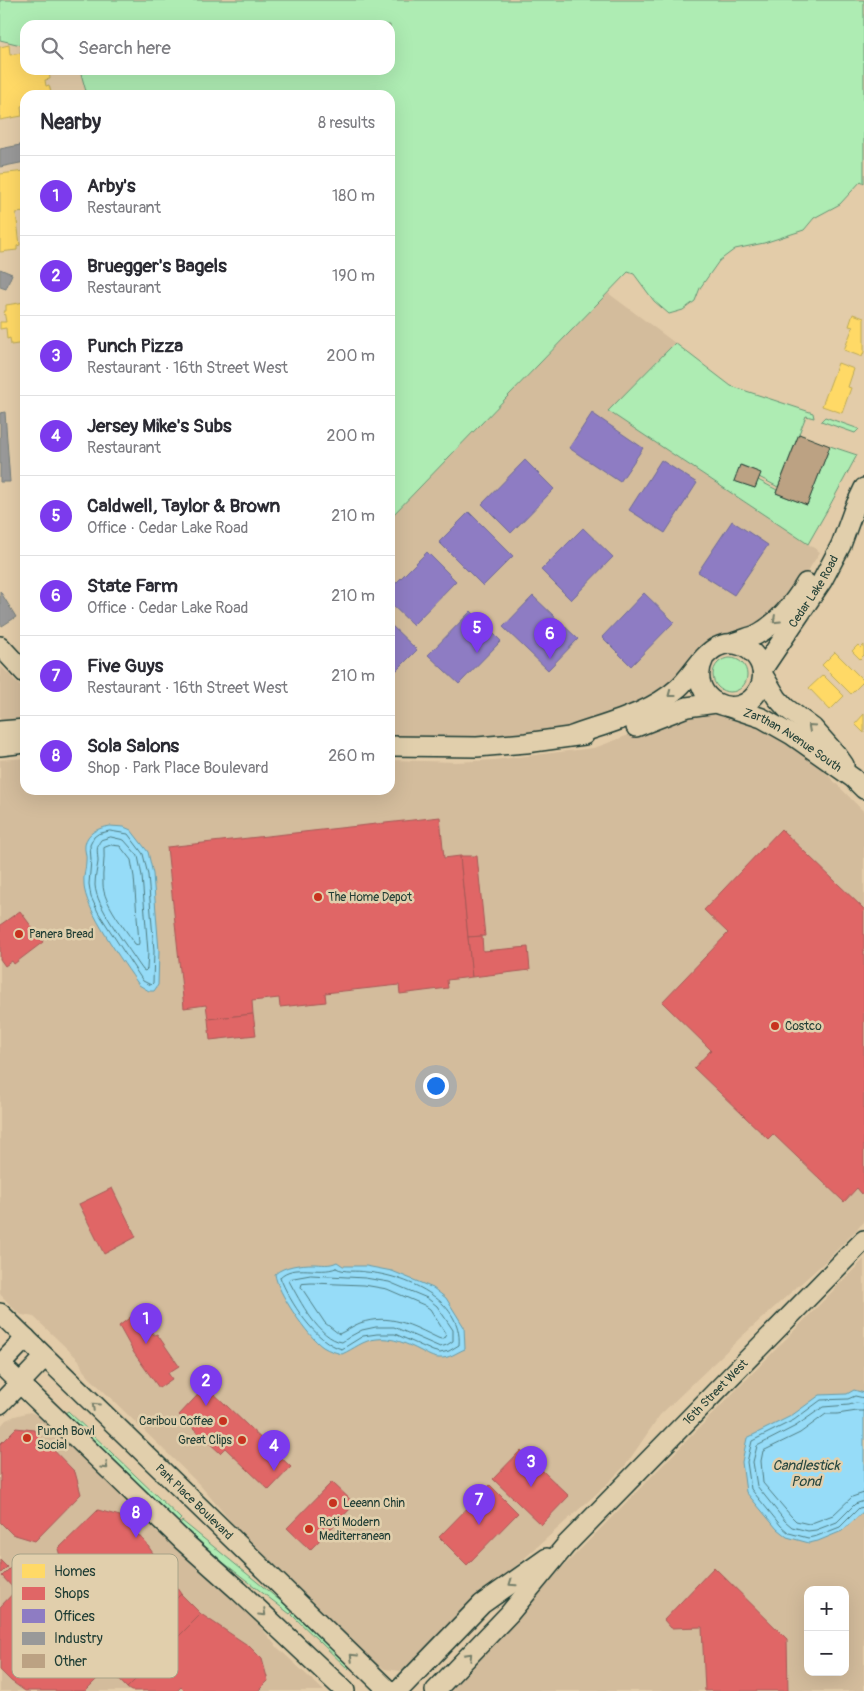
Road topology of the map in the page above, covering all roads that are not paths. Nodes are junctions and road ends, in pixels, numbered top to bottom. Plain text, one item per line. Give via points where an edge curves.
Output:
1 (864, 488) edge
2 (859, 512) edge
3 (733, 643) junction
4 (12, 656) edge
5 (704, 658) junction
6 (20, 666) edge
7 (763, 673) junction
8 (722, 705) junction
9 (20, 729) edge
10 (0, 731) edge
11 (572, 736) junction
12 (20, 744) edge
13 (0, 746) edge
14 (395, 746) edge
15 (858, 784) edge
16 (864, 1240) edge
17 (0, 1313) edge
18 (26, 1338) junction
19 (45, 1357) junction
20 (0, 1364) edge
21 (20, 1383) junction
22 (0, 1404) edge
23 (566, 1545) junction
24 (345, 1691) edge
25 (389, 1691) edge
26 (398, 1691) edge
27 (435, 1691) edge

1 - 2 street, Cedar Lake Road
2 -> 3 street, Cedar Lake Road via 830,543 792,604 763,631
2 - 7 street, Cedar Lake Road via 822,581
3 - 5 street, Cedar Lake Road via 716,647
3 - 7 street via 751,650
4 - 6 street
5 - 8 street via 699,674 703,691
5 -> 11 street, Cedar Lake Road via 679,688 651,708
7 - 8 street, Cedar Lake Road via 760,688 752,698 742,705
15 -> 7 street, Zarthan Avenue South via 813,728 777,698
8 - 11 street, Cedar Lake Road via 682,709 626,730
8 - 15 street, Zarthan Avenue South via 774,724
9 - 10 street
11 - 14 street, Cedar Lake Road via 477,747
12 - 13 street
16 - 23 street, 16th Street West
17 - 18 street, Park Place Boulevard
18 - 19 street, Park Place Boulevard
18 - 20 street
19 - 21 street
25 -> 19 street, Park Place Boulevard
20 - 21 street
21 - 22 street
21 -> 24 street via 183,1541
23 -> 26 street, 16th Street West via 482,1604
27 -> 23 street, 16th Street West via 509,1614

